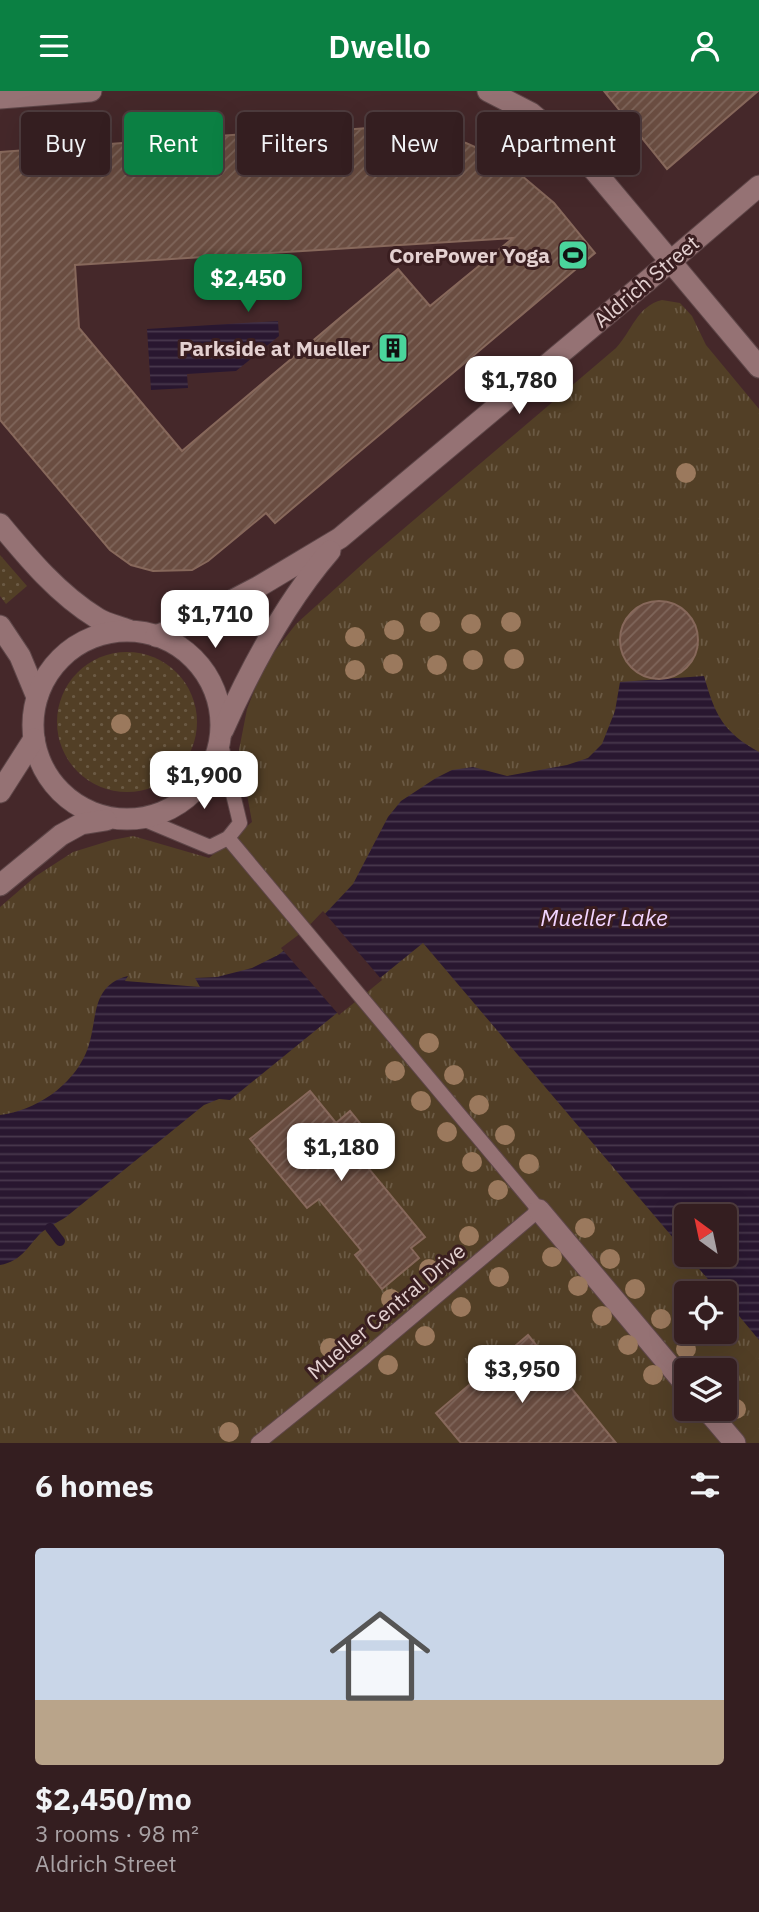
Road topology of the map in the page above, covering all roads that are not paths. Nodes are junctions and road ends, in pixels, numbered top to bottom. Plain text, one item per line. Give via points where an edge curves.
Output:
1 (91, 91) edge
2 (488, 91) edge
3 (0, 98) edge
4 (759, 186) edge
5 (671, 261) junction
6 (759, 367) edge
7 (0, 524) edge
8 (340, 538) junction
9 (0, 626) edge
10 (133, 632) junction
11 (156, 636) junction
12 (37, 697) junction
13 (221, 737) junction
14 (34, 739) junction
15 (0, 792) edge
16 (112, 819) junction
17 (142, 819) junction
18 (228, 838) junction
19 (0, 885) edge
20 (539, 1210) junction
21 (674, 1371) edge
22 (716, 1421) edge
23 (258, 1443) edge
24 (734, 1443) edge

1 - 3 street
2 - 5 street via 531,113 583,157
4 - 5 street, Aldrich Street
5 - 6 street
5 - 8 street, Aldrich Street
7 - 10 street via 66,595 99,620
8 - 11 street, Aldrich Street via 240,596
8 - 13 street, Aldrich Street via 285,611 240,691
9 - 12 street via 20,656
10 - 11 street
10 - 12 street via 94,637 75,647 51,670
11 - 13 street via 173,643 211,680 218,699
12 - 14 street
13 - 17 street via 206,778 187,799
13 - 18 lane via 240,823
14 - 15 street
14 - 16 street via 42,767 61,793 84,810
16 - 17 street
16 - 19 street via 81,824 61,835
17 - 18 lane via 210,847
18 - 20 lane
20 - 21 street
20 - 23 lane, Mueller Central Drive
22 - 24 street

